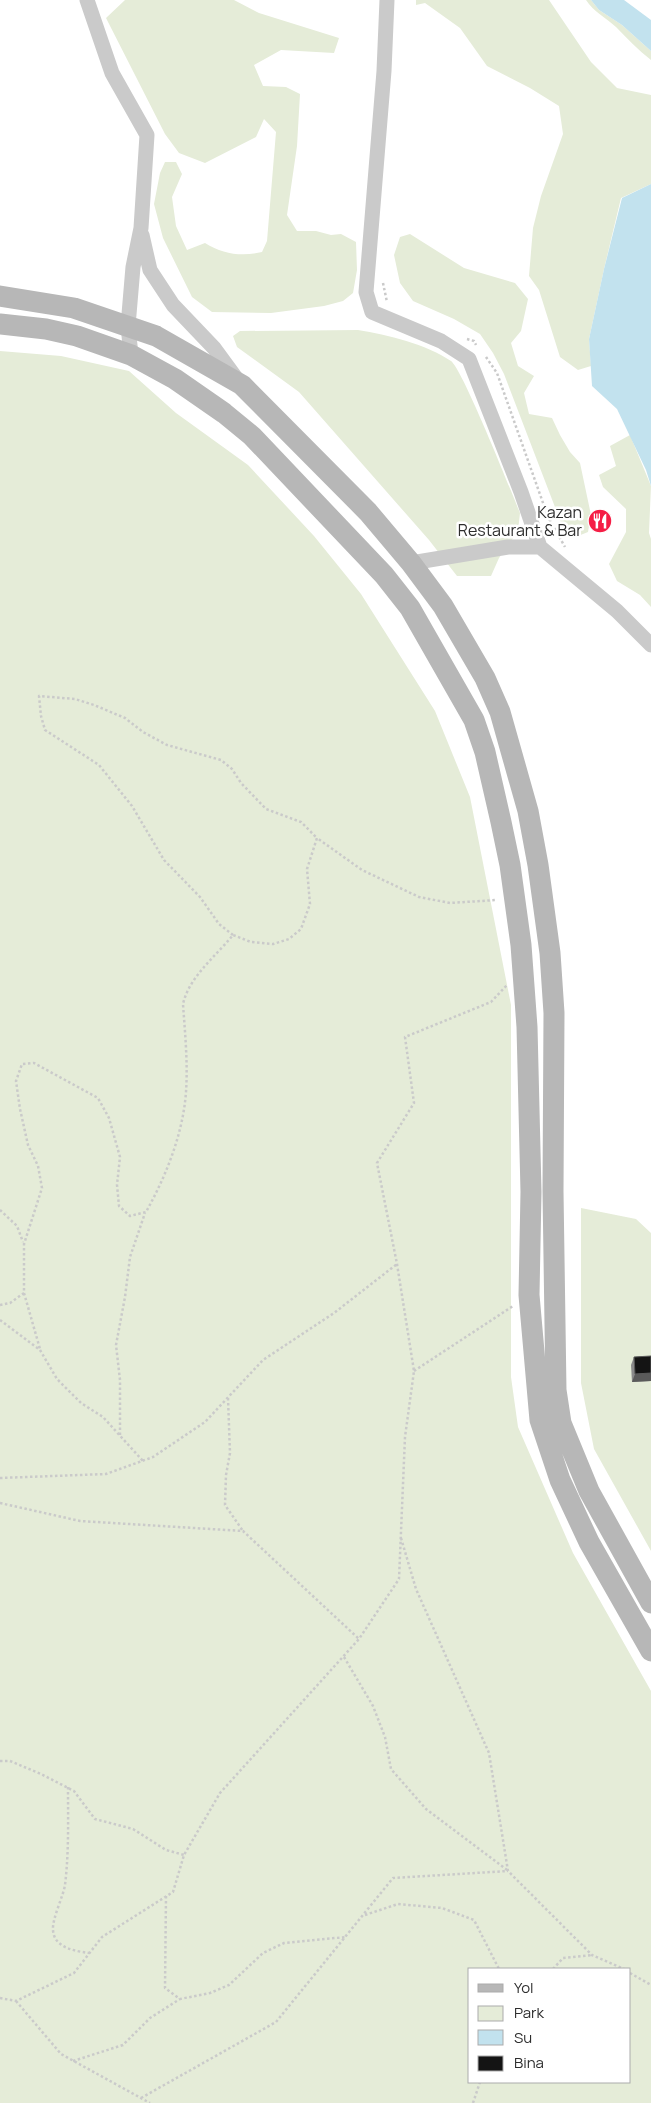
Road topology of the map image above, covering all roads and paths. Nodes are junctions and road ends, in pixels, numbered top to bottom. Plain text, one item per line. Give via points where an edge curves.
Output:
1 (87, 0) edge
2 (387, 0) edge
3 (140, 228) junction
4 (381, 275) dead end
5 (0, 296) edge
6 (395, 306) dead end
7 (0, 324) edge
8 (128, 326) junction
9 (465, 338) dead end
10 (480, 349) dead end
11 (131, 355) junction
12 (485, 357) dead end
13 (242, 385) junction
14 (540, 547) junction
15 (567, 550) dead end
16 (411, 563) junction
17 (651, 645) edge
18 (318, 838) junction
19 (515, 898) junction
20 (233, 935) junction
21 (523, 967) junction
22 (0, 1210) edge
23 (146, 1212) junction
24 (24, 1244) junction
25 (397, 1264) junction
26 (24, 1293) junction
27 (530, 1295) junction
28 (0, 1305) edge
29 (0, 1320) edge
30 (40, 1350) junction
31 (414, 1371) junction
32 (228, 1398) junction
33 (120, 1435) junction
34 (143, 1460) junction
35 (0, 1478) edge
36 (0, 1503) edge
37 (244, 1531) junction
38 (400, 1535) junction
39 (651, 1603) edge
40 (359, 1639) junction
41 (651, 1651) edge
42 (344, 1656) junction
43 (0, 1761) edge
44 (68, 1787) junction
45 (184, 1855) junction
46 (508, 1871) junction
47 (166, 1896) junction
48 (363, 1915) junction
49 (346, 1937) junction
50 (89, 1953) junction
51 (592, 1955) junction
52 (498, 1968) edge
53 (555, 1968) edge
54 (622, 1968) edge
55 (631, 1974) edge
56 (651, 1985) edge
57 (0, 1998) edge
58 (180, 1999) junction
59 (16, 2001) junction
60 (73, 2061) junction
61 (480, 2083) edge
62 (140, 2098) junction
63 (150, 2103) edge
64 (473, 2103) edge

1 - 3 street via 112,73 147,135
2 - 14 street via 366,292 372,312 441,341 469,359 522,492
3 - 8 street
3 - 13 street via 150,270 173,305 214,348
4 - 6 path via 387,302
5 - 8 main road via 74,308
7 - 11 main road via 77,336
8 - 11 street
8 - 13 main road via 156,336
9 - 10 path via 474,341
11 - 19 main road via 175,379 252,436 384,575 410,608 474,720 487,761
12 - 15 path via 497,373 548,518
13 - 16 main road via 368,512
14 - 16 street via 508,547
14 - 17 street via 617,611
16 - 39 main road via 443,606 485,678 500,712 528,811 550,954 554,1013 556,1390 561,1423 589,1491
18 - 19 path via 362,870 419,897 450,903
18 - 20 path via 307,869 310,904 301,929 289,939 273,944 252,942
18 - 20 path via 301,822 266,809 221,760 167,745 125,718 94,705 75,699 39,696 45,730 99,764 132,806 164,860 200,897 219,924
19 - 21 main road
20 - 23 path via 186,993 186,1093 178,1140
21 - 25 path via 491,1002 405,1037 414,1103 377,1163
21 - 27 main road via 527,1027
22 - 24 path via 17,1226
23 - 24 path via 130,1216 119,1206 120,1157 109,1118 98,1098 34,1063 22,1064 16,1081 20,1109 42,1188
23 - 33 path via 130,1257 116,1345
24 - 26 path
25 - 31 path
25 - 32 path via 334,1313 263,1360
26 - 28 path via 10,1303
26 - 30 path
27 - 31 path
27 - 41 main road via 540,1420 549,1451 589,1542
29 - 30 path
30 - 33 path via 57,1379
31 - 38 path via 405,1437
32 - 34 path via 205,1422
32 - 37 path via 230,1453 225,1505
33 - 34 path
34 - 35 path via 106,1474
36 - 37 path via 80,1521
37 - 40 path
38 - 40 path via 399,1579
38 - 46 path via 416,1589 488,1753
40 - 42 path
42 - 45 path via 220,1793
42 - 46 path via 373,1706 385,1737 392,1769 426,1809
43 - 44 path via 10,1761
44 - 45 path via 95,1818 132,1829 166,1850
44 - 50 path via 66,1877 53,1930 59,1944
45 - 47 path via 173,1892
46 - 48 path via 393,1878
46 - 51 path
47 - 50 path via 102,1937
47 - 58 path via 165,1988
48 - 49 path
48 - 52 path via 398,1904 442,1908 474,1920
49 - 58 path via 284,1943 263,1953 229,1985
49 - 62 path via 276,2022
50 - 59 path via 74,1973
51 - 53 path via 563,1958
51 - 54 path
55 - 56 path
57 - 59 path
58 - 60 path via 150,2018 122,2045
59 - 60 path via 61,2054
60 - 62 path
61 - 64 path
62 - 63 path

